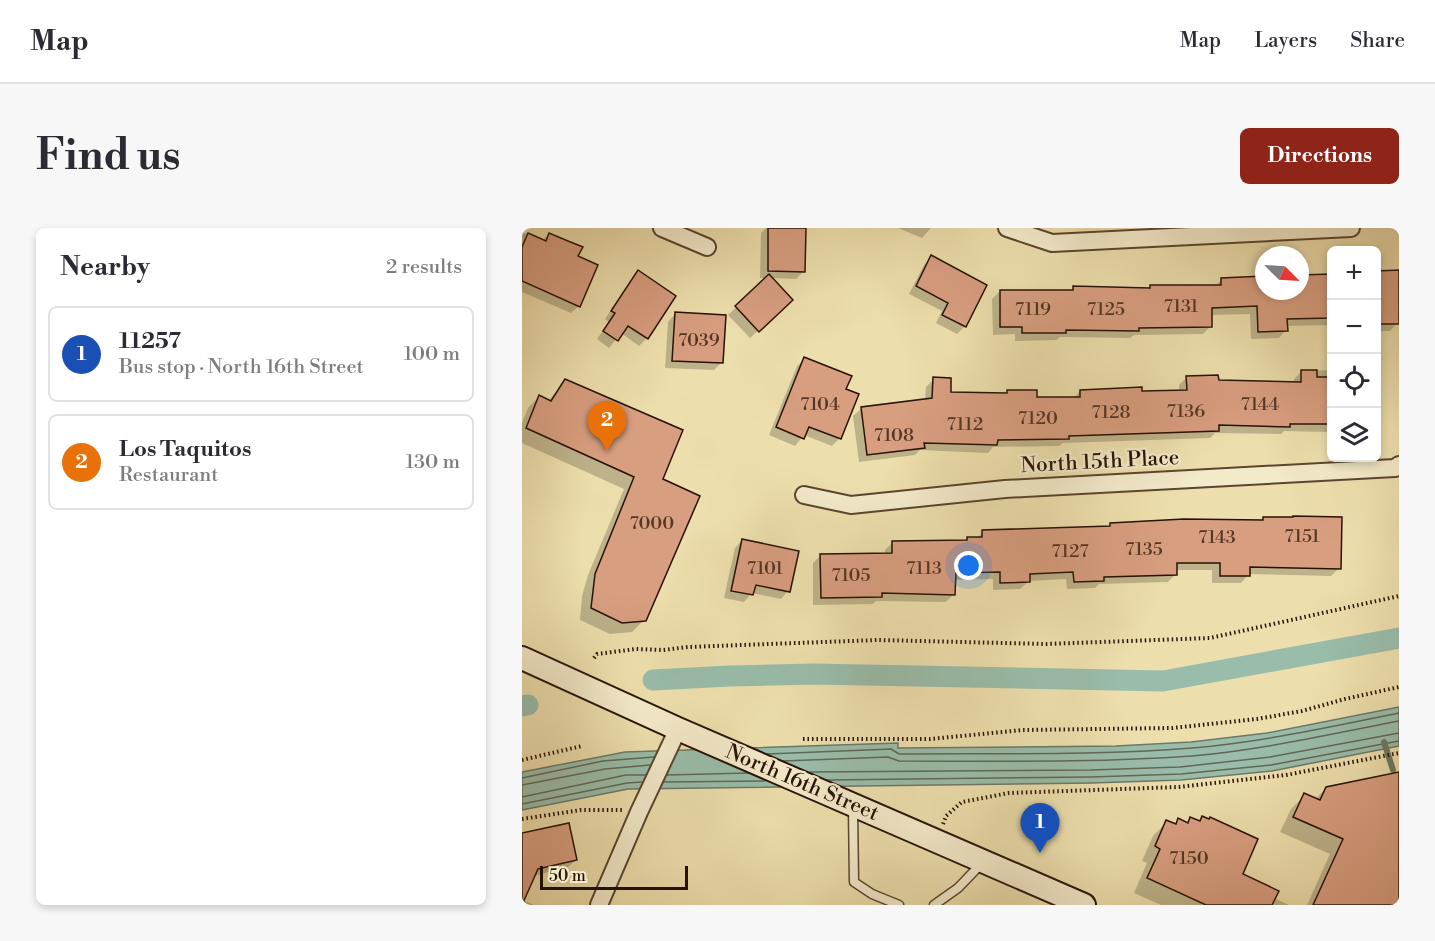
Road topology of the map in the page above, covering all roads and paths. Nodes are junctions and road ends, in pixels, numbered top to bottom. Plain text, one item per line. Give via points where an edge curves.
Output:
1 (662, 228) edge
2 (1007, 228) edge
3 (1351, 228) edge
4 (707, 247) dead end
5 (1399, 465) edge
6 (804, 495) dead end
7 (1399, 596) edge
8 (594, 658) dead end
9 (526, 659) edge
10 (1399, 687) edge
11 (669, 725) junction
12 (803, 739) dead end
13 (582, 747) dead end
14 (1399, 753) edge
15 (522, 760) edge
16 (853, 804) junction
17 (639, 812) junction
18 (522, 819) edge
19 (936, 840) junction
20 (983, 861) junction
21 (598, 905) edge
22 (899, 905) edge
23 (934, 905) edge
24 (1084, 905) edge

1 - 4 street
2 - 3 street via 1052,243
5 - 6 street, North 15th Place via 1005,489 851,506
7 - 8 path via 1210,638 1046,644 878,640 636,649 597,654
9 - 11 main road, North 16th Street
10 - 12 path via 1302,711 1172,728 1023,730 930,740
11 - 16 main road, North 16th Street
11 - 17 street
13 - 15 path
14 - 19 path via 1286,775 1179,787 980,798 962,802 946,816
16 - 19 main road, North 16th Street
16 - 22 lane via 854,882
17 - 18 path via 581,810
17 - 21 street
19 - 20 main road, North 16th Street
20 - 23 lane via 958,888
20 - 24 main road, North 16th Street

